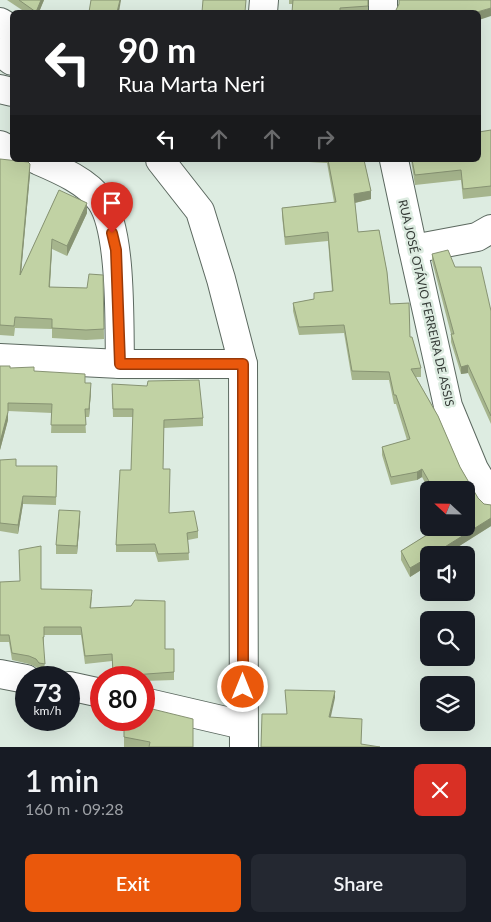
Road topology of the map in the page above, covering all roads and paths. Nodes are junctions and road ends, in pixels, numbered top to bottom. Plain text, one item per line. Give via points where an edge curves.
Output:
1 (42, 162) edge
2 (162, 162) edge
3 (394, 162) edge
4 (491, 229) edge
5 (413, 249) junction
6 (0, 358) edge
7 (120, 364) junction
8 (243, 364) junction
9 (491, 498) edge
10 (0, 674) edge
11 (15, 677) edge
12 (155, 706) edge
13 (244, 736) edge

1 - 7 main road via 86,185 101,200 108,216 116,250
2 - 8 main road via 200,211
3 - 5 main road, RUA JOSÉ OTÁVIO FERREIRA DE ASSIS
4 - 5 main road via 477,237
5 - 9 main road, RUA JOSÉ OTÁVIO FERREIRA DE ASSIS via 448,406 474,469
6 - 7 main road
7 - 8 main road
8 - 13 main road
10 - 11 main road
12 - 13 main road

